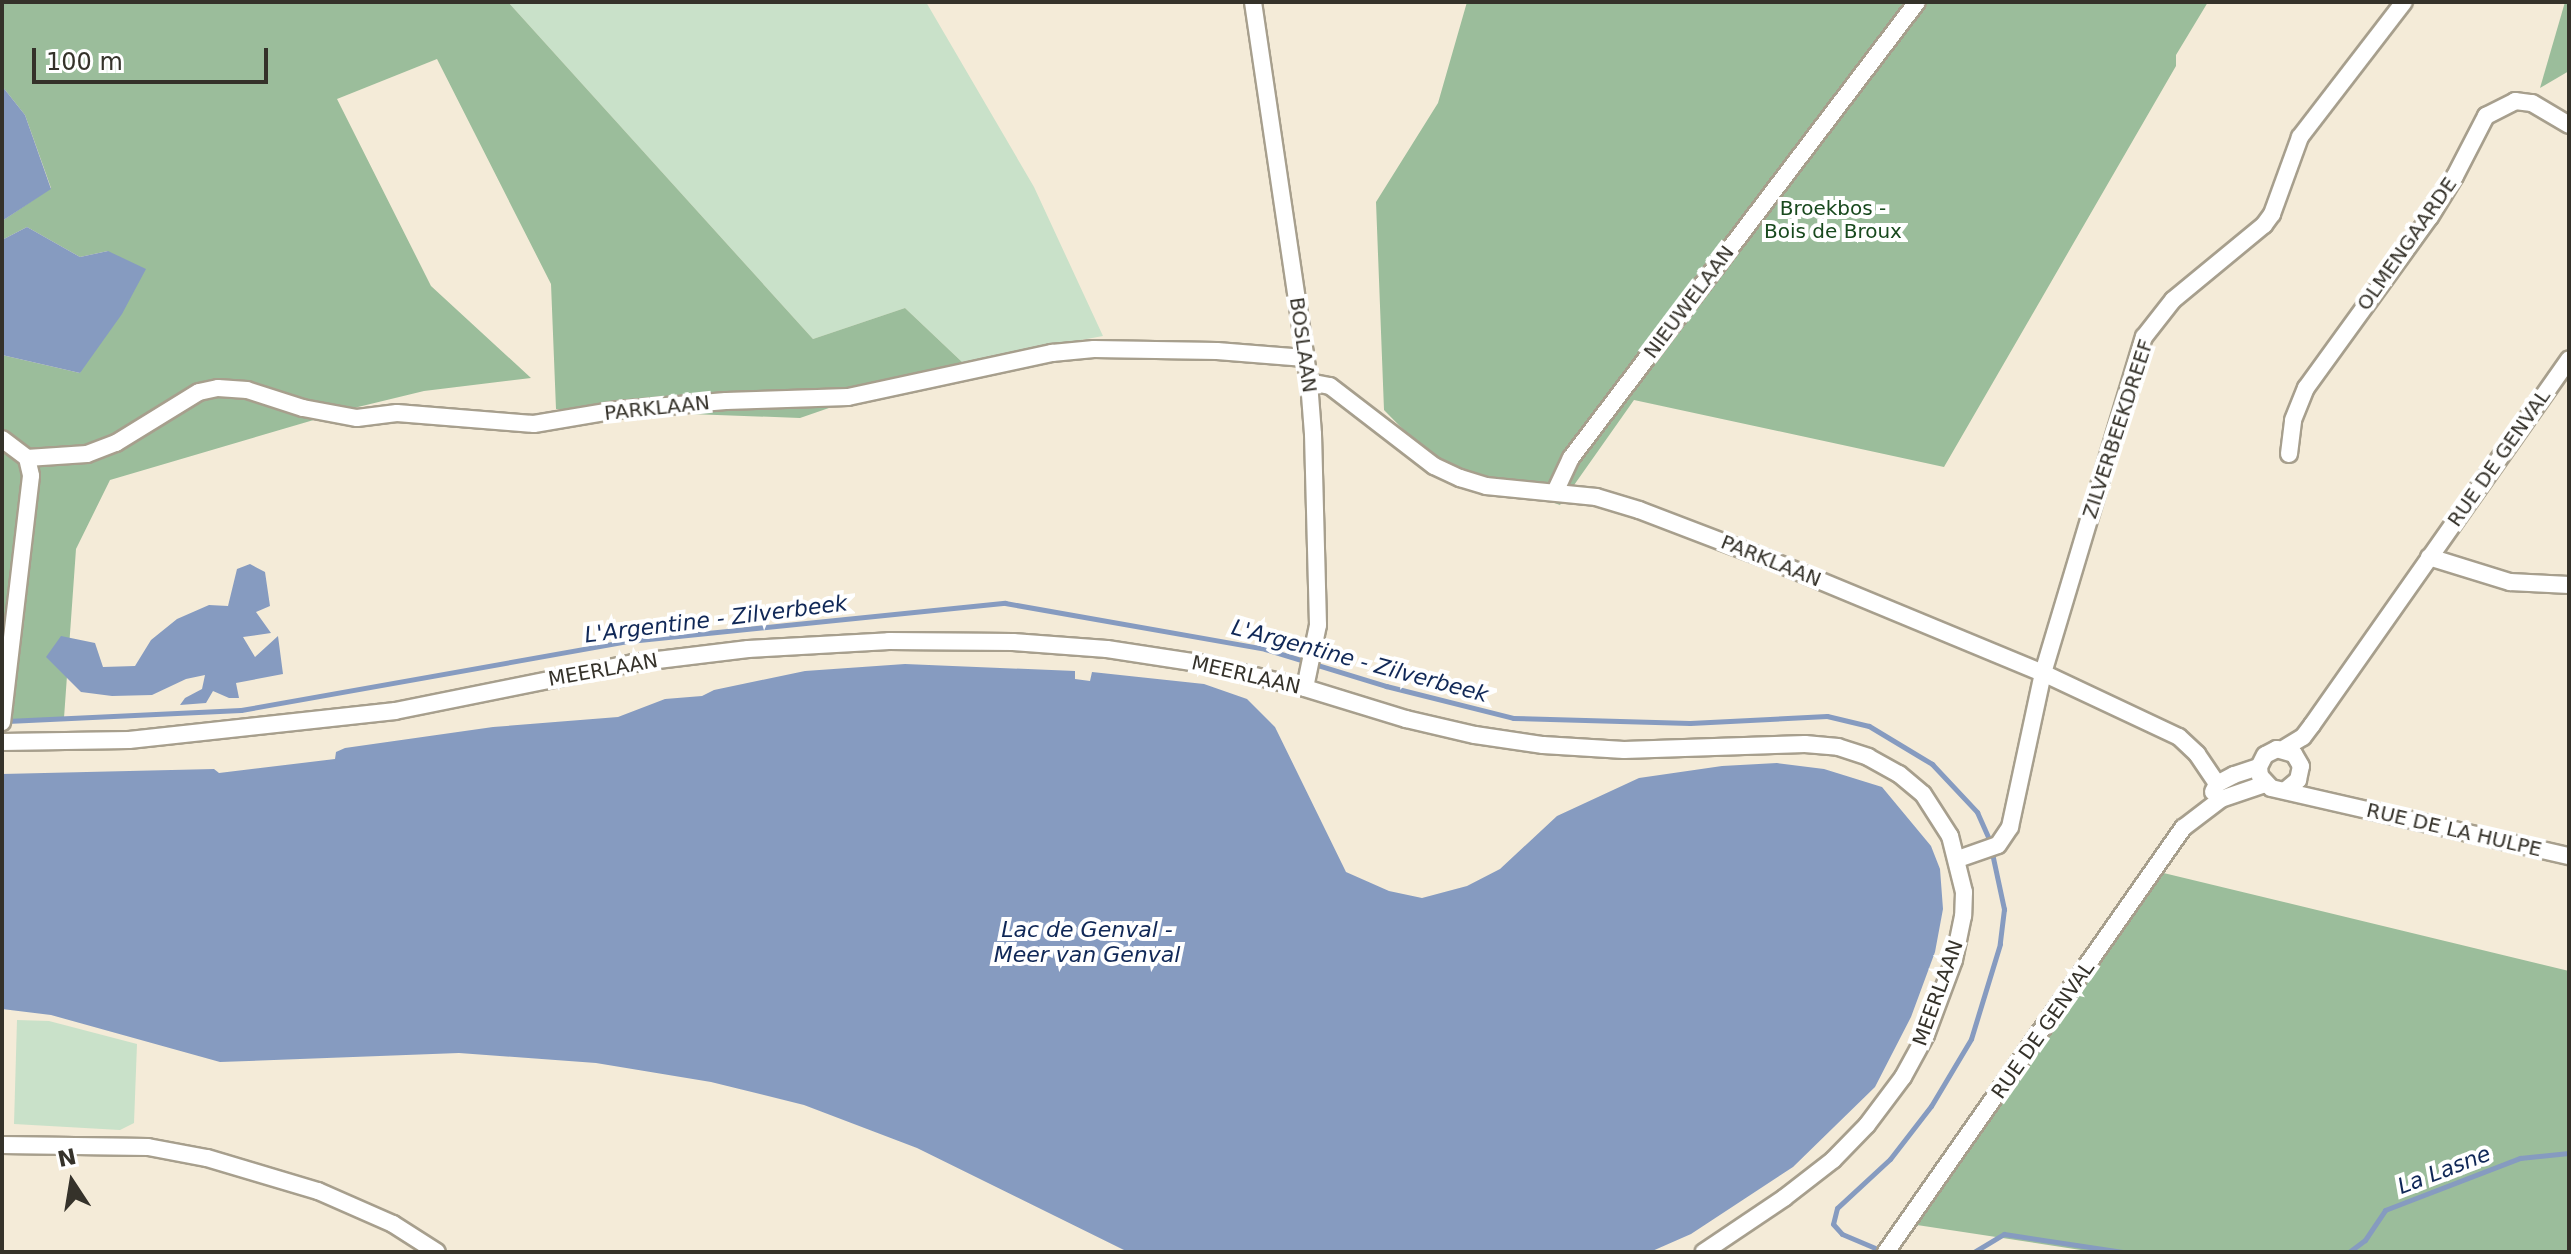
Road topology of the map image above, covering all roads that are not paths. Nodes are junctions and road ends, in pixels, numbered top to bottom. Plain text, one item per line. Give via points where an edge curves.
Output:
1 (1253, 2) edge
2 (1917, 2) edge
3 (2404, 2) edge
4 (2569, 125) edge
5 (1305, 358) junction
6 (2569, 359) edge
7 (1309, 382) junction
8 (2, 439) edge
9 (2289, 454) dead end
10 (27, 458) junction
11 (1555, 492) junction
12 (2429, 557) junction
13 (2569, 585) edge
14 (2043, 673) junction
15 (1305, 688) junction
16 (3, 713) edge
17 (2, 722) edge
18 (2303, 737) junction
19 (2, 742) edge
20 (2283, 749) junction
21 (2300, 766) junction
22 (2262, 776) junction
23 (2217, 784) junction
24 (2286, 790) junction
25 (2340, 804) junction
26 (2201, 811) junction
27 (2569, 856) edge
28 (1958, 859) junction
29 (2, 1145) edge
30 (1710, 1247) edge
31 (1887, 1251) edge
32 (437, 1252) edge

1 - 5 street, BOSLAAN
2 - 11 street, NIEUWELAAN via 1571,458
3 - 14 street, ZILVERBEEKDREEF via 2300,137 2264,225 2173,300 2144,337
4 - 9 street, OLMENGAARDE via 2532,103 2515,101 2486,116 2430,217 2306,388 2293,420
5 - 7 street, BOSLAAN
5 - 10 street, PARKLAAN via 1094,349 1052,353 848,397 618,410 534,424 397,413 357,418 247,390 218,388 199,392 116,443 87,454
6 - 12 street, RUE DE GENVAL
7 - 11 street, PARKLAAN via 1330,386 1434,466 1460,478 1486,486
7 - 15 street, BOSLAAN via 1319,557 1315,651
8 - 10 street
10 - 16 street via 31,476
11 - 14 street, PARKLAAN via 1639,510
12 - 13 street via 2510,582
12 - 18 street, RUE DE GENVAL
14 - 23 street, PARKLAAN via 2179,737
14 - 28 street, ZILVERBEEKDREEF via 2010,827 1998,845
15 - 19 street, MEERLAAN via 1205,664 1107,649 889,641 748,649 633,663 379,712 129,740
15 - 28 street, MEERLAAN via 1419,723 1543,745 1624,750 1838,747 1899,774 1923,794
16 - 17 street
18 - 20 street
18 - 21 street
20 - 21 street
20 - 22 street via 2270,751
21 - 24 street via 2293,786
21 - 25 street, RUE DE LA HULPE
22 - 23 street
22 - 24 street via 2278,791
22 - 26 street, RUE DE GENVAL
23 - 26 street, RUE DE GENVAL
24 - 25 street, RUE DE LA HULPE
25 - 27 street, RUE DE LA HULPE
26 - 31 street, RUE DE GENVAL via 2183,828
28 - 30 street, MEERLAAN via 1963,916 1954,960 1926,1035 1903,1077 1833,1160
29 - 32 street via 148,1147 264,1173 393,1224

